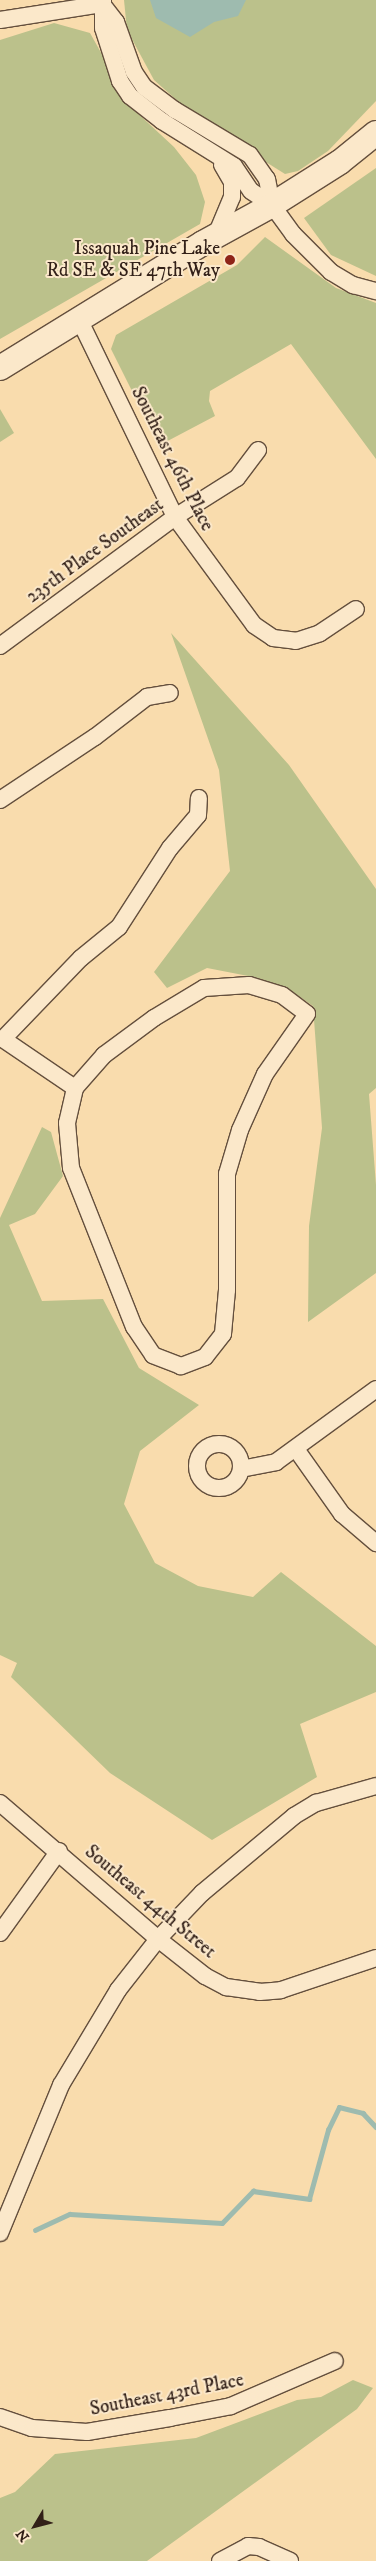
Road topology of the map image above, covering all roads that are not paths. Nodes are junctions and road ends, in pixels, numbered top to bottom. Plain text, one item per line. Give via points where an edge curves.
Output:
1 (103, 2) edge
2 (0, 20) edge
3 (376, 133) edge
4 (205, 147) junction
5 (272, 205) junction
6 (216, 235) junction
7 (376, 291) edge
8 (79, 319) junction
9 (0, 368) edge
10 (258, 450) dead end
11 (175, 517) junction
12 (356, 609) dead end
13 (0, 646) edge
14 (170, 694) dead end
15 (199, 798) dead end
16 (0, 800) edge
17 (1, 1041) edge
18 (75, 1088) junction
19 (376, 1389) edge
20 (296, 1449) junction
21 (241, 1469) dead end
22 (376, 1543) edge
23 (376, 1786) edge
24 (0, 1803) edge
25 (59, 1851) junction
26 (0, 1933) edge
27 (158, 1939) junction
28 (376, 1958) edge
29 (0, 2233) edge
30 (336, 2361) dead end
31 (0, 2417) edge
32 (220, 2561) edge
33 (290, 2561) edge

1 - 2 street
1 - 4 street via 103,28 120,82 130,96
1 - 5 street via 116,22 134,72 144,86 175,110 250,155 267,179
3 - 5 main road via 340,162
4 - 5 street via 234,166 251,191
4 - 6 street via 232,182 232,197
5 - 6 main road
5 - 7 street via 293,234 331,272 353,285
6 - 8 main road
8 - 9 main road
8 - 11 street, Southeast 46th Place
10 - 11 street, 235th Place Southeast via 238,478
11 - 12 street, Southeast 46th Place via 254,625 273,638 290,642 320,633
11 - 13 street, 235th Place Southeast
14 - 16 street via 147,697 96,737
15 - 17 street via 198,816 170,848 119,927 74,964
17 - 18 street
18 - 18 street via 67,1122 71,1168 134,1326 153,1355 181,1366 206,1357 223,1334 227,1290 227,1174 240,1130 265,1074 307,1014 282,995 249,985 204,988 154,1018 104,1056
19 - 20 street
20 - 21 street via 264,1467
20 - 22 street via 342,1514
23 - 27 street via 316,1803 294,1816 208,1887
24 - 25 street, Southeast 44th Street
25 - 26 street
25 - 27 street, Southeast 44th Street
27 - 28 street, Southeast 44th Street via 205,1976 245,1991 300,1985
27 - 29 street via 118,1990 61,2085
30 - 31 street, Southeast 43rd Place via 231,2406 87,2432 32,2428
32 - 33 street via 248,2546 259,2547

